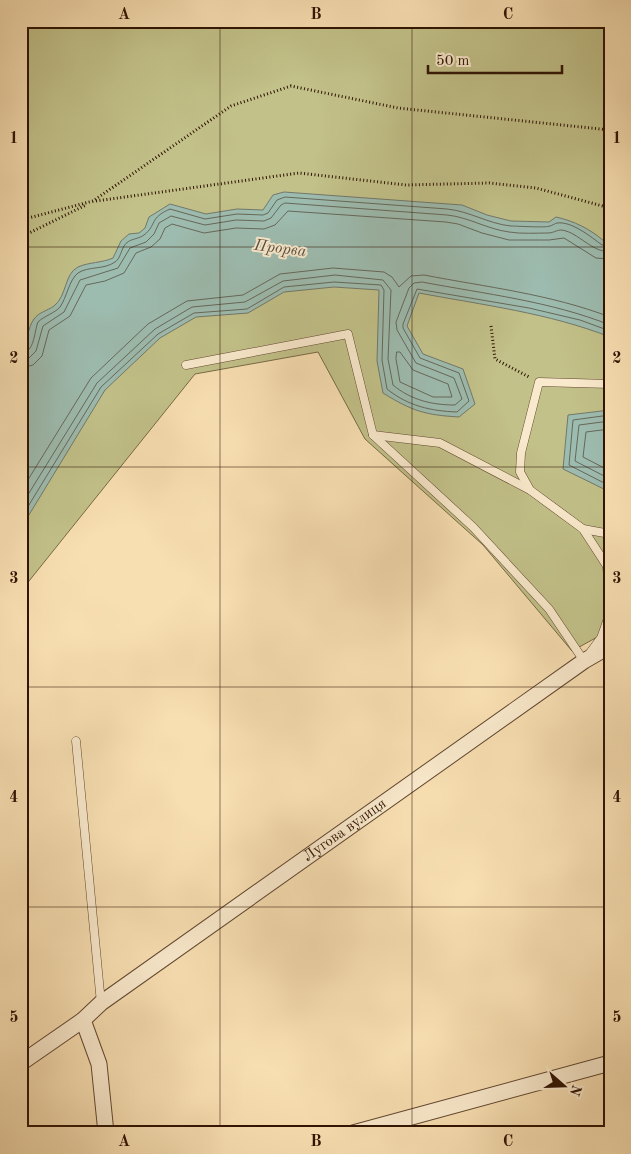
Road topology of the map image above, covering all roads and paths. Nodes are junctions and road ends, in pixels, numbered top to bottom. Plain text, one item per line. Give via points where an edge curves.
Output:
1 (610, 130) edge
2 (93, 201) junction
3 (610, 208) edge
4 (21, 220) edge
5 (21, 237) edge
6 (491, 326) dead end
7 (186, 365) dead end
8 (538, 382) junction
9 (610, 384) edge
10 (373, 435) junction
11 (530, 490) junction
12 (582, 529) junction
13 (610, 534) edge
14 (610, 608) edge
15 (610, 613) edge
16 (610, 646) edge
17 (584, 661) junction
18 (76, 741) dead end
19 (101, 1003) junction
20 (83, 1020) junction
21 (21, 1063) edge
22 (610, 1063) edge
23 (106, 1133) edge
24 (353, 1133) edge

1 - 2 path via 398,108 291,86 231,106
2 - 3 path via 299,173 406,185 489,183 527,187
2 - 4 path
2 - 5 path
6 - 8 path via 495,358
7 - 10 lane via 348,334
8 - 9 lane
8 - 11 lane via 521,453 520,472
10 - 11 lane via 440,443
10 - 17 lane via 474,527 549,609
11 - 12 lane
12 - 13 lane
12 - 14 lane via 607,566
15 - 17 lane via 601,638
16 - 17 street, Лугова вулиця
17 - 19 street, Лугова вулиця
18 - 19 lane
19 - 20 street, Лугова вулиця
20 - 21 street, Лугова вулиця
20 - 23 street via 99,1064
22 - 24 street

